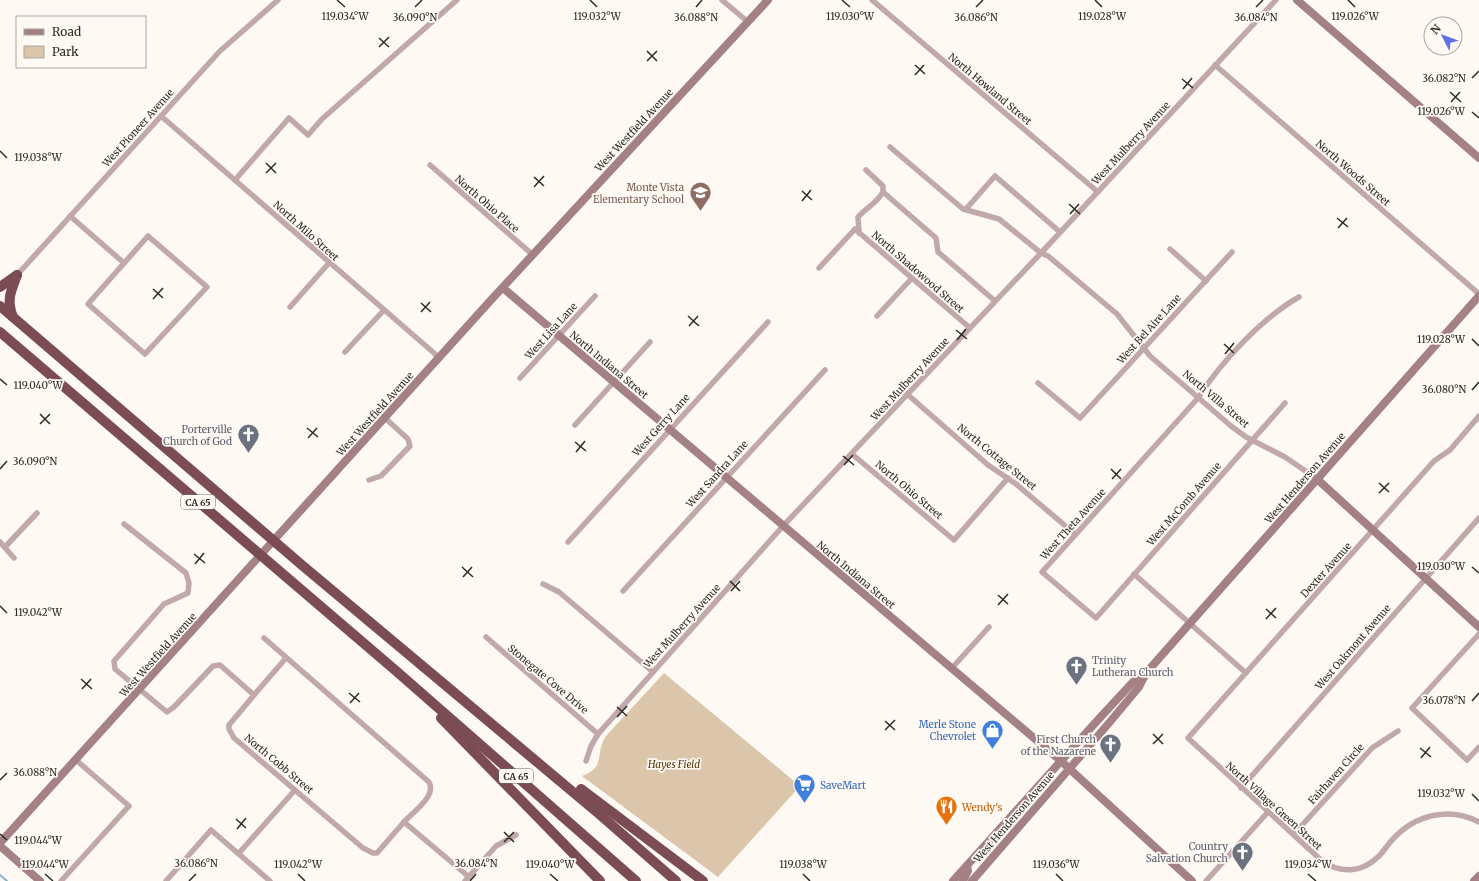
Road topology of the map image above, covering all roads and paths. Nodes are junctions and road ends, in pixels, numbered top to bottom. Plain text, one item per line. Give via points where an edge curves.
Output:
1 (278, 0) edge
2 (457, 0) edge
3 (722, 0) edge
4 (768, 0) edge
5 (872, 0) edge
6 (1276, 0) edge
7 (1297, 0) edge
8 (748, 22) junction
9 (1215, 65) junction
10 (161, 116) junction
11 (890, 147) dead end
12 (1479, 158) edge
13 (430, 165) dead end
14 (866, 170) dead end
15 (235, 180) junction
16 (883, 192) junction
17 (1098, 192) junction
18 (966, 209) junction
19 (70, 216) junction
20 (857, 231) junction
21 (1060, 232) junction
22 (1170, 249) dead end
23 (1232, 252) dead end
24 (1041, 254) junction
25 (533, 255) junction
26 (124, 263) junction
27 (329, 263) junction
28 (819, 268) dead end
29 (17, 275) junction
30 (912, 278) junction
31 (1206, 281) junction
32 (0, 287) edge
33 (503, 288) junction
34 (1479, 295) edge
35 (595, 296) dead end
36 (1299, 297) dead end
37 (995, 301) junction
38 (0, 306) edge
39 (290, 307) dead end
40 (384, 310) junction
41 (876, 316) dead end
42 (13, 317) junction
43 (768, 322) dead end
44 (970, 328) junction
45 (0, 333) edge
46 (559, 335) junction
47 (650, 342) dead end
48 (1143, 349) junction
49 (345, 352) dead end
50 (438, 360) junction
51 (825, 370) dead end
52 (520, 378) dead end
53 (613, 382) junction
54 (1038, 383) dead end
55 (906, 394) junction
56 (1198, 398) junction
57 (1285, 403) dead end
58 (1479, 416) edge
59 (385, 418) junction
60 (575, 425) dead end
61 (669, 429) junction
62 (1252, 441) junction
63 (852, 454) junction
64 (726, 477) junction
65 (1008, 478) junction
66 (1317, 479) junction
67 (369, 480) dead end
68 (37, 513) dead end
69 (1479, 518) edge
70 (124, 524) dead end
71 (783, 526) junction
72 (1373, 530) junction
73 (1075, 534) junction
74 (0, 542) edge
75 (568, 542) dead end
76 (5, 547) junction
77 (14, 558) dead end
78 (1134, 574) junction
79 (1425, 578) junction
80 (543, 584) dead end
81 (623, 591) dead end
82 (1096, 618) joint
83 (1190, 624) junction
84 (989, 627) dead end
85 (1479, 627) edge
86 (1479, 634) edge
87 (264, 638) dead end
88 (486, 638) dead end
89 (286, 658) junction
90 (952, 668) junction
91 (395, 670) junction
92 (652, 672) junction
93 (1146, 673) junction
94 (1246, 673) junction
95 (140, 691) junction
96 (254, 695) junction
97 (486, 719) junction
98 (1398, 731) dead end
99 (598, 734) junction
100 (1188, 738) joint
101 (1479, 747) edge
102 (76, 760) junction
103 (586, 761) dead end
104 (1061, 761) junction
105 (1070, 768) junction
106 (1240, 788) junction
107 (295, 790) junction
108 (1017, 810) junction
109 (1268, 812) junction
110 (404, 822) junction
111 (1479, 822) edge
112 (1294, 834) junction
113 (516, 835) dead end
114 (0, 845) edge
115 (996, 852) junction
116 (239, 853) junction
117 (967, 866) junction
118 (1479, 876) edge
119 (467, 879) edge
120 (40, 881) edge
121 (61, 881) edge
122 (166, 881) edge
123 (270, 881) edge
124 (600, 881) edge
125 (636, 881) edge
126 (676, 881) edge
127 (703, 881) edge
128 (953, 881) edge
129 (963, 881) edge
130 (972, 881) edge
131 (1192, 881) edge
132 (1206, 881) edge
133 (1474, 881) edge

1 - 10 street, West Pioneer Avenue via 220,51
2 - 15 street via 322,119 308,135 289,118
3 - 8 street
4 - 8 street, West Westfield Avenue
5 - 17 street, North Howland Street
6 - 9 street, West Mulberry Avenue
7 - 12 street
8 - 25 street, West Westfield Avenue
9 - 17 street, West Mulberry Avenue
9 - 34 street, North Woods Street
10 - 15 street, North Milo Street
10 - 19 street, West Pioneer Avenue
11 - 18 street
13 - 25 street, North Ohio Place
14 - 16 street via 883,186
15 - 27 street, North Milo Street
16 - 20 street via 877,202 867,207 858,217
16 - 37 street via 936,238 938,252
17 - 21 street, West Mulberry Avenue
18 - 21 street via 995,176
18 - 24 street, North Villa Street via 999,219
19 - 26 street
19 - 29 street, West Pioneer Avenue
20 - 28 street
20 - 30 street, North Shadowood Street
21 - 24 street, West Mulberry Avenue
22 - 31 street
23 - 31 street, West Bel Aire Lane
24 - 37 street, West Mulberry Avenue
24 - 48 street, North Villa Street via 1048,256 1117,314
25 - 33 street, West Westfield Avenue
26 - 26 street via 148,236 207,287 145,354 88,304
27 - 39 street
27 - 40 street, North Milo Street
29 - 32 highway
29 - 42 highway via 9,296
30 - 41 street
30 - 44 street, North Shadowood Street
31 - 48 street, West Bel Aire Lane
33 - 46 street, North Indiana Street
33 - 50 street, West Westfield Avenue
34 - 66 street, West Henderson Avenue
35 - 46 street, West Lisa Lane
36 - 56 street, West Theta Avenue via 1277,310 1262,323 1211,378
37 - 44 street, West Mulberry Avenue
38 - 42 highway, CA 65
40 - 49 street
40 - 50 street, North Milo Street via 434,353
42 - 97 highway, CA 65 via 297,561
43 - 61 street, West Gerry Lane
44 - 55 street, West Mulberry Avenue
45 - 91 highway, CA 65
46 - 52 street, West Lisa Lane
46 - 53 street, North Indiana Street
47 - 53 street
48 - 54 street, West Bel Aire Lane via 1080,418
48 - 56 street, North Villa Street
50 - 59 street, West Westfield Avenue
51 - 64 street, West Sandra Lane
53 - 60 street
53 - 61 street, North Indiana Street
55 - 63 street, West Mulberry Avenue
55 - 65 street, North Cottage Street
56 - 62 street, North Villa Street
56 - 73 street, West Theta Avenue
57 - 62 street, West McComb Avenue
58 - 72 street, Dexter Avenue via 1450,450 1434,461
59 - 67 street via 408,439 410,446 380,476
59 - 95 street, West Westfield Avenue
61 - 64 street, North Indiana Street
61 - 75 street, West Gerry Lane
62 - 66 street, North Villa Street via 1285,457
62 - 78 street, West McComb Avenue
63 - 65 street, North Ohio Street via 954,540
63 - 71 street, West Mulberry Avenue
64 - 71 street, North Indiana Street
64 - 81 street, West Sandra Lane
65 - 73 street, North Cottage Street
66 - 72 street, North Villa Street
66 - 83 street, West Henderson Avenue
68 - 76 street
69 - 79 street, West Oakmont Avenue
70 - 95 street via 186,573 189,583 188,593 164,604 114,661 115,669
71 - 90 street, North Indiana Street
71 - 92 street, West Mulberry Avenue
72 - 79 street, North Villa Street
72 - 94 street, Dexter Avenue
73 - 82 street, West Theta Avenue via 1042,572
74 - 76 street
76 - 77 street
78 - 82 street, West McComb Avenue
78 - 83 street
79 - 85 street, North Villa Street
79 - 106 street, West Oakmont Avenue
80 - 92 street via 559,592
83 - 93 street, West Henderson Avenue
83 - 94 street
84 - 90 street
86 - 101 street via 1412,708 1466,760
87 - 89 street
88 - 99 street, Stonegate Cove Drive
89 - 96 street
89 - 110 street via 429,782 430,795
90 - 104 street, North Indiana Street
91 - 124 highway
91 - 125 highway, CA 65
92 - 99 street, West Mulberry Avenue
93 - 104 street, West Henderson Avenue via 1133,682
93 - 105 street, West Henderson Avenue via 1139,687
94 - 100 street, Dexter Avenue
95 - 96 street via 169,712 217,664
95 - 102 street, West Westfield Avenue
96 - 107 street, North Cobb Street via 232,719 229,730 234,738
97 - 126 highway, CA 65
97 - 127 highway
98 - 112 street, Fairhaven Circle via 1372,748
99 - 103 street, West Mulberry Avenue
100 - 106 street, North Village Green Street
102 - 114 street, West Westfield Avenue
102 - 121 street via 129,806
104 - 105 street, North Indiana Street
104 - 108 street, West Henderson Avenue
105 - 115 street, West Henderson Avenue
105 - 131 street, North Indiana Street
106 - 109 street, North Village Green Street
107 - 110 street, North Cobb Street via 363,848 373,853 380,850
107 - 116 street
108 - 115 street via 1013,820 996,841 993,849
108 - 117 street, West Henderson Avenue
109 - 112 street, North Village Green Street
109 - 132 street
110 - 119 street
111 - 112 street, North Village Green Street via 1454,814 1435,814 1420,819 1406,827 1369,865 1356,870 1332,867
113 - 119 street via 496,846
114 - 120 street
115 - 130 street, West Henderson Avenue
116 - 122 street via 211,830
116 - 123 street
117 - 128 street, West Henderson Avenue
117 - 129 street via 968,871
118 - 133 street

